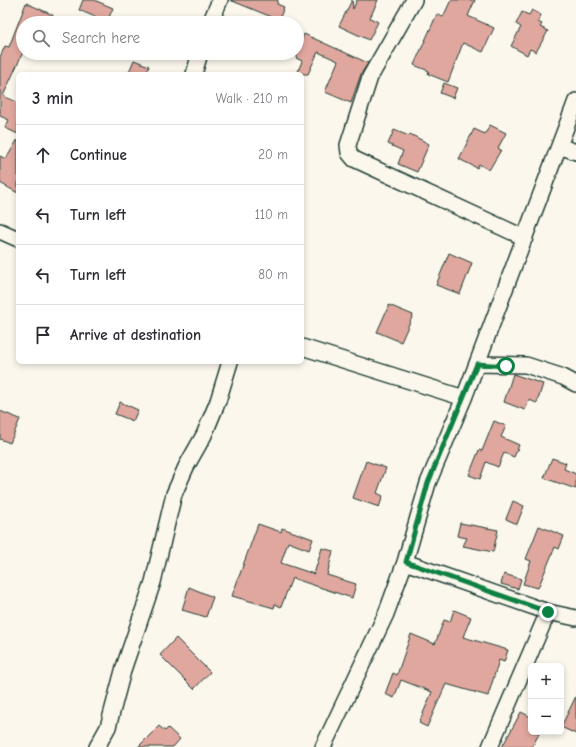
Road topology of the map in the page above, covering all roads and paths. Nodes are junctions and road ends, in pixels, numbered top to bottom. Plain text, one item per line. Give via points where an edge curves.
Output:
1 (220, 0) edge
2 (414, 0) edge
3 (213, 16) edge
4 (198, 60) edge
5 (195, 72) edge
6 (576, 101) edge
7 (559, 146) junction
8 (576, 152) edge
9 (0, 231) edge
10 (16, 238) edge
11 (524, 238) junction
12 (304, 348) edge
13 (229, 364) edge
14 (477, 364) junction
15 (576, 384) edge
16 (464, 398) junction
17 (406, 562) junction
18 (548, 612) junction
19 (576, 618) edge
20 (98, 747) edge
21 (323, 747) edge
22 (490, 747) edge

1 - 3 street
2 - 11 street via 370,77 348,145 349,153 354,159
4 - 5 street
6 - 7 street
7 - 8 street
7 - 11 street
9 - 10 street
11 - 14 street
12 - 16 street
13 - 20 street via 213,415 174,494 153,582 124,667 108,727
14 - 15 street via 526,365 564,377
14 - 16 street
16 - 17 street via 428,483
17 - 18 street
17 - 21 street via 386,614
18 - 19 street
18 - 22 street

